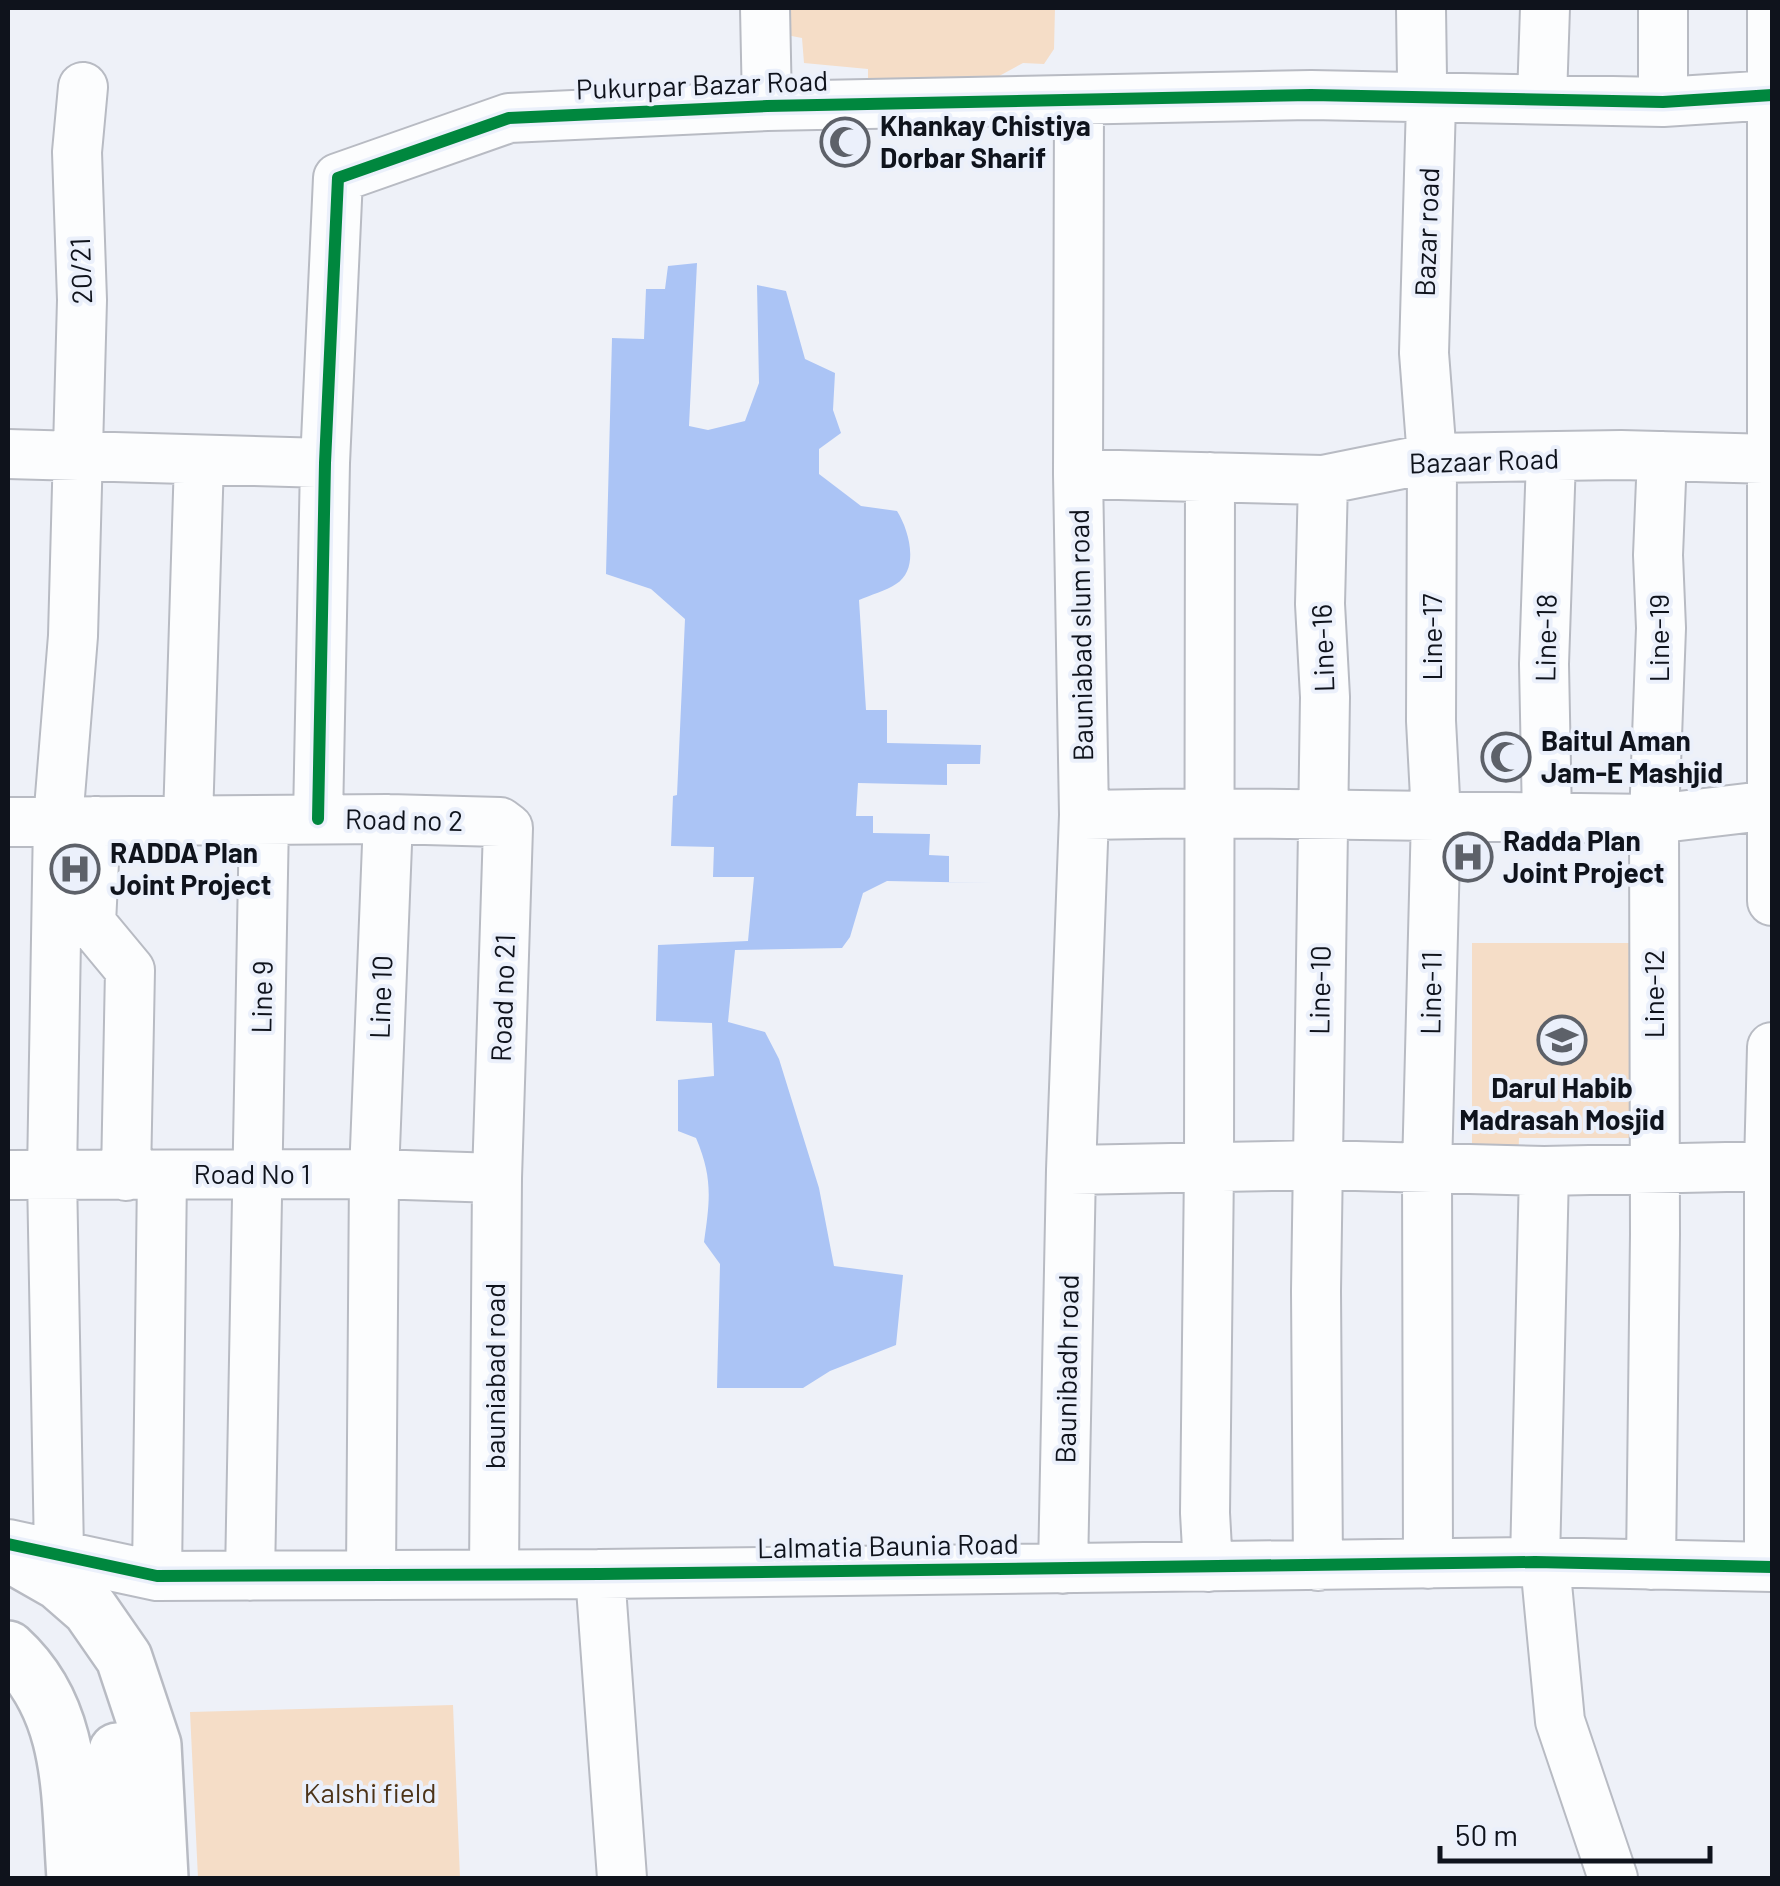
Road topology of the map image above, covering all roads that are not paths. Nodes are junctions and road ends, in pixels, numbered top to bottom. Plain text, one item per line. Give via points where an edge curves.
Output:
1 (765, 8) edge
2 (1421, 8) edge
3 (1545, 8) edge
4 (1662, 8) edge
5 (1772, 8) edge
6 (83, 87) dead end
7 (1428, 95) junction
8 (1772, 95) edge
9 (1542, 96) junction
10 (1079, 100) junction
11 (1663, 102) junction
12 (767, 106) junction
13 (8, 454) edge
14 (79, 456) junction
15 (1662, 456) junction
16 (1432, 458) junction
17 (1772, 458) edge
18 (1551, 459) junction
19 (199, 460) junction
20 (325, 463) junction
21 (1078, 474) junction
22 (1210, 478) junction
23 (1323, 480) junction
24 (1209, 812) junction
25 (1771, 813) edge
26 (1084, 815) junction
27 (1322, 816) junction
28 (1436, 816) junction
29 (1548, 818) junction
30 (318, 819) junction
31 (388, 819) junction
32 (188, 820) junction
33 (264, 820) junction
34 (1654, 820) junction
35 (77, 821) junction
36 (8, 822) edge
37 (500, 822) joint
38 (1772, 901) edge
39 (1772, 1047) edge
40 (1318, 1165) junction
41 (1771, 1166) edge
42 (138, 1167) junction
43 (1209, 1167) junction
44 (1654, 1168) junction
45 (1071, 1170) junction
46 (1427, 1170) junction
47 (1544, 1171) junction
48 (260, 1174) junction
49 (374, 1174) junction
50 (30, 1175) edge
51 (497, 1178) junction
52 (8, 1544) edge
53 (33, 1553) edge
54 (1540, 1563) junction
55 (1428, 1564) junction
56 (1651, 1565) junction
57 (1318, 1566) junction
58 (1208, 1567) junction
59 (1771, 1568) edge
60 (1063, 1569) junction
61 (494, 1573) junction
62 (372, 1574) junction
63 (600, 1574) junction
64 (156, 1576) junction
65 (250, 1576) junction
66 (8, 1579) edge
67 (8, 1649) edge
68 (75, 1878) edge
69 (121, 1878) edge
70 (160, 1878) edge
71 (622, 1878) edge
72 (1613, 1878) edge

1 - 12 street
2 - 7 street, Bazar road
3 - 9 street
4 - 11 street
5 - 8 street
6 - 14 street, 20/21 via 77,152
7 - 9 street, Pukurpar Bazar Road
7 - 10 street, Pukurpar Bazar Road
7 - 16 street, Bazar road via 1424,354
8 - 11 street
8 - 17 street
9 - 11 street, Pukurpar Bazar Road
10 - 12 street, Pukurpar Bazar Road
10 - 21 street, Bauniabad slum road
12 - 20 street, Pukurpar Bazar Road via 509,118 338,178
13 - 14 street
14 - 19 street
14 - 35 street, 20/21
15 - 17 street, Bazaar Road
15 - 18 street, Bazaar Road
15 - 34 street, Line-19
16 - 18 street, Bazaar Road
16 - 23 street, Bazaar Road
16 - 28 street, Line-17
17 - 25 street
18 - 29 street, Line-18 via 1544,664
19 - 20 street
19 - 32 street
20 - 30 street
21 - 22 street, Bazaar Road
21 - 26 street, Bauniabad slum road
22 - 23 street, Bazaar Road
22 - 24 street
23 - 27 street, Line-16
24 - 26 street
24 - 27 street
24 - 43 street
25 - 34 street
25 - 38 street
26 - 45 street, Bauniabad slum road
27 - 28 street
27 - 40 street, Line-10
28 - 29 street
28 - 46 street, Line-11
29 - 34 street
30 - 31 street, Road no 2
30 - 33 street, Road no 2
31 - 37 street, Road no 2
31 - 49 street, Line 10
32 - 33 street, Road no 2
32 - 35 street, Road no 2
33 - 48 street, Line 9
34 - 44 street, Line-12
35 - 36 street, Road no 2
35 - 42 street via 91,923 130,970
35 - 50 street
37 - 51 street, Road no 21 via 508,828
39 - 41 street
40 - 43 street
40 - 46 street
40 - 57 street, Line-10
41 - 44 street
41 - 59 street
42 - 48 street, Road No 1
42 - 50 street, Road No 1
42 - 64 street
43 - 45 street
43 - 58 street
44 - 47 street
44 - 56 street, Line-12
45 - 60 street, Baunibadh road
46 - 47 street
46 - 55 street, Line-11
47 - 54 street
48 - 49 street, Road No 1
48 - 65 street, Line 9
49 - 51 street, Road No 1
49 - 62 street, Line 10
50 - 53 street
51 - 61 street, bauniabad road
52 - 53 street, Lalmatia Baunia Road
53 - 64 street, Lalmatia Baunia Road
53 - 70 main road via 90,1609 124,1658 153,1745
54 - 55 street, Lalmatia Baunia Road
54 - 56 street, Lalmatia Baunia Road
54 - 72 street via 1560,1720
55 - 57 street, Lalmatia Baunia Road
56 - 59 street, Lalmatia Baunia Road
57 - 58 street, Lalmatia Baunia Road
58 - 60 street, Lalmatia Baunia Road
60 - 63 street, Lalmatia Baunia Road
61 - 62 street, Lalmatia Baunia Road
61 - 63 street, Lalmatia Baunia Road
62 - 65 street, Lalmatia Baunia Road
63 - 71 street
64 - 65 street, Lalmatia Baunia Road
66 - 69 main road via 65,1621 103,1688 117,1754
67 - 68 main road via 46,1697 62,1736

